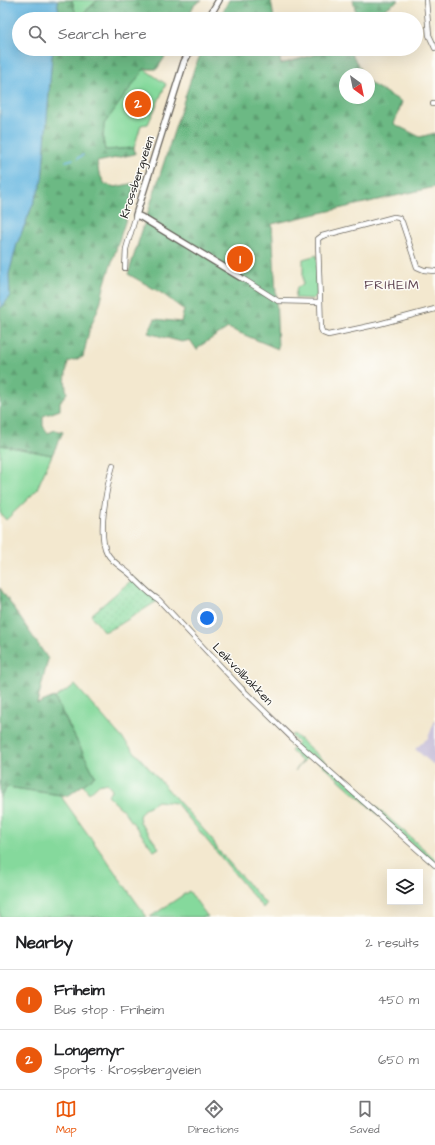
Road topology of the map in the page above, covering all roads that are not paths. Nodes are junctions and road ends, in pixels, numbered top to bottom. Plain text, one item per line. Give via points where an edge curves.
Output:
1 (219, 0) edge
2 (426, 0) edge
3 (212, 12) edge
4 (435, 48) edge
5 (187, 56) edge
6 (136, 215) junction
7 (125, 268) dead end
8 (435, 271) edge
9 (240, 277) joint
10 (319, 302) junction
11 (435, 309) edge
12 (113, 465) dead end
13 (435, 865) edge

1 - 3 street
2 - 4 street via 429,35
5 - 6 street, Krossbergveien
6 - 7 street, Krossbergveien via 126,249
6 - 9 street
8 - 10 street via 417,267 399,218 394,217 322,236 318,239
9 - 10 street via 278,301
10 - 11 street via 321,329 328,335
12 - 13 street, Leikvollbakken via 103,518 104,542 113,560 159,600 241,688 291,737

